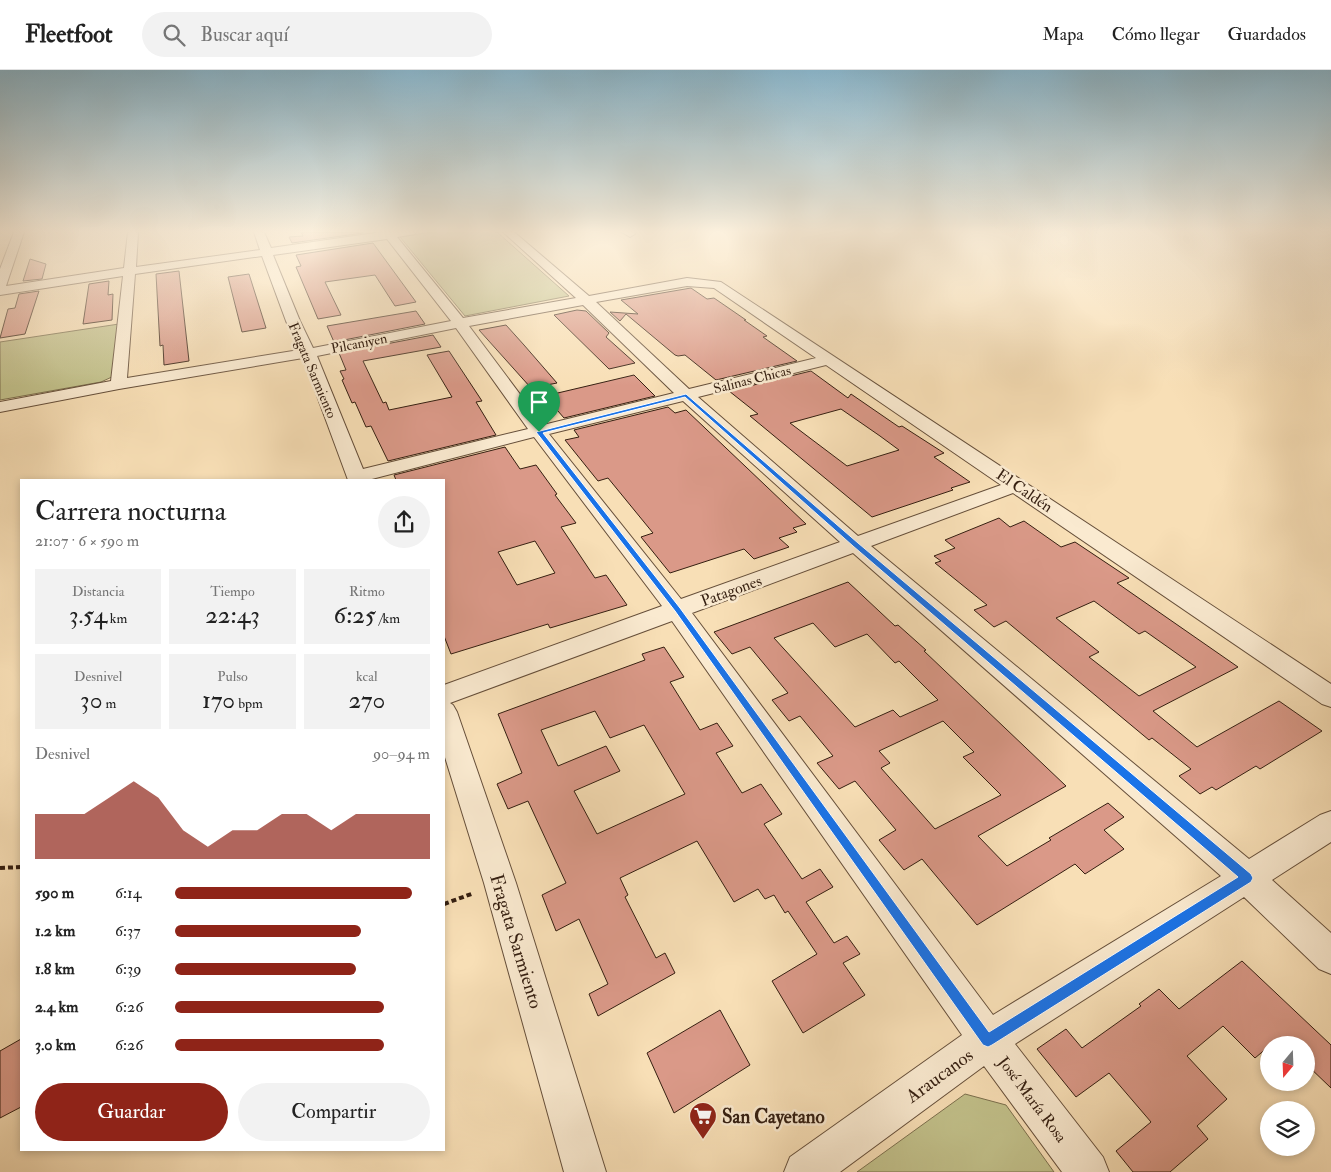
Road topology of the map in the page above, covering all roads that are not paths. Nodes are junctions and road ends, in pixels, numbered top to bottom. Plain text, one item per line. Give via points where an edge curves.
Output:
1 (49, 283) edge
2 (129, 283) edge
3 (278, 283) edge
4 (428, 283) edge
5 (567, 283) edge
6 (679, 283) edge
7 (710, 283) edge
8 (717, 285) joint
9 (0, 291) edge
10 (586, 300) junction
11 (460, 323) junction
12 (308, 353) junction
13 (828, 360) junction
14 (119, 384) junction
15 (686, 395) junction
16 (0, 407) edge
17 (539, 432) junction
18 (357, 478) edge
19 (1018, 485) junction
20 (856, 545) junction
21 (678, 610) junction
22 (445, 695) edge
23 (1331, 696) edge
24 (445, 715) edge
25 (1331, 825) edge
26 (1247, 878) junction
27 (1331, 957) edge
28 (988, 1040) junction
29 (585, 1172) edge
30 (805, 1172) edge
31 (1088, 1172) edge

1 - 9 street
2 - 14 street
3 - 12 street, Fragata Sarmiento
4 - 11 street, José María Rosa
5 - 10 street
6 - 10 street, Pilcaniyen
7 - 8 street, Pilcaniyen
8 - 13 street, El Caldén
10 - 11 street, Pilcaniyen
10 - 15 street
11 - 12 street, Pilcaniyen
11 - 17 street, José María Rosa
12 - 14 street, Pilcaniyen
12 - 18 street, Fragata Sarmiento
13 - 15 street, Salinas Chicas
13 - 19 street, El Caldén
14 - 16 street, Pilcaniyen
15 - 17 street, Salinas Chicas
15 - 20 street
17 - 18 street, Salinas Chicas
17 - 21 street, José María Rosa
19 - 20 street, Patagones
19 - 23 street, El Caldén
20 - 21 street, Patagones
20 - 26 street
21 - 22 street, Patagones
21 - 28 street, José María Rosa
24 - 29 street, Fragata Sarmiento via 500,883
25 - 26 street, Araucanos
26 - 27 street
26 - 28 street, Araucanos
28 - 30 street, Araucanos
28 - 31 street, José María Rosa

